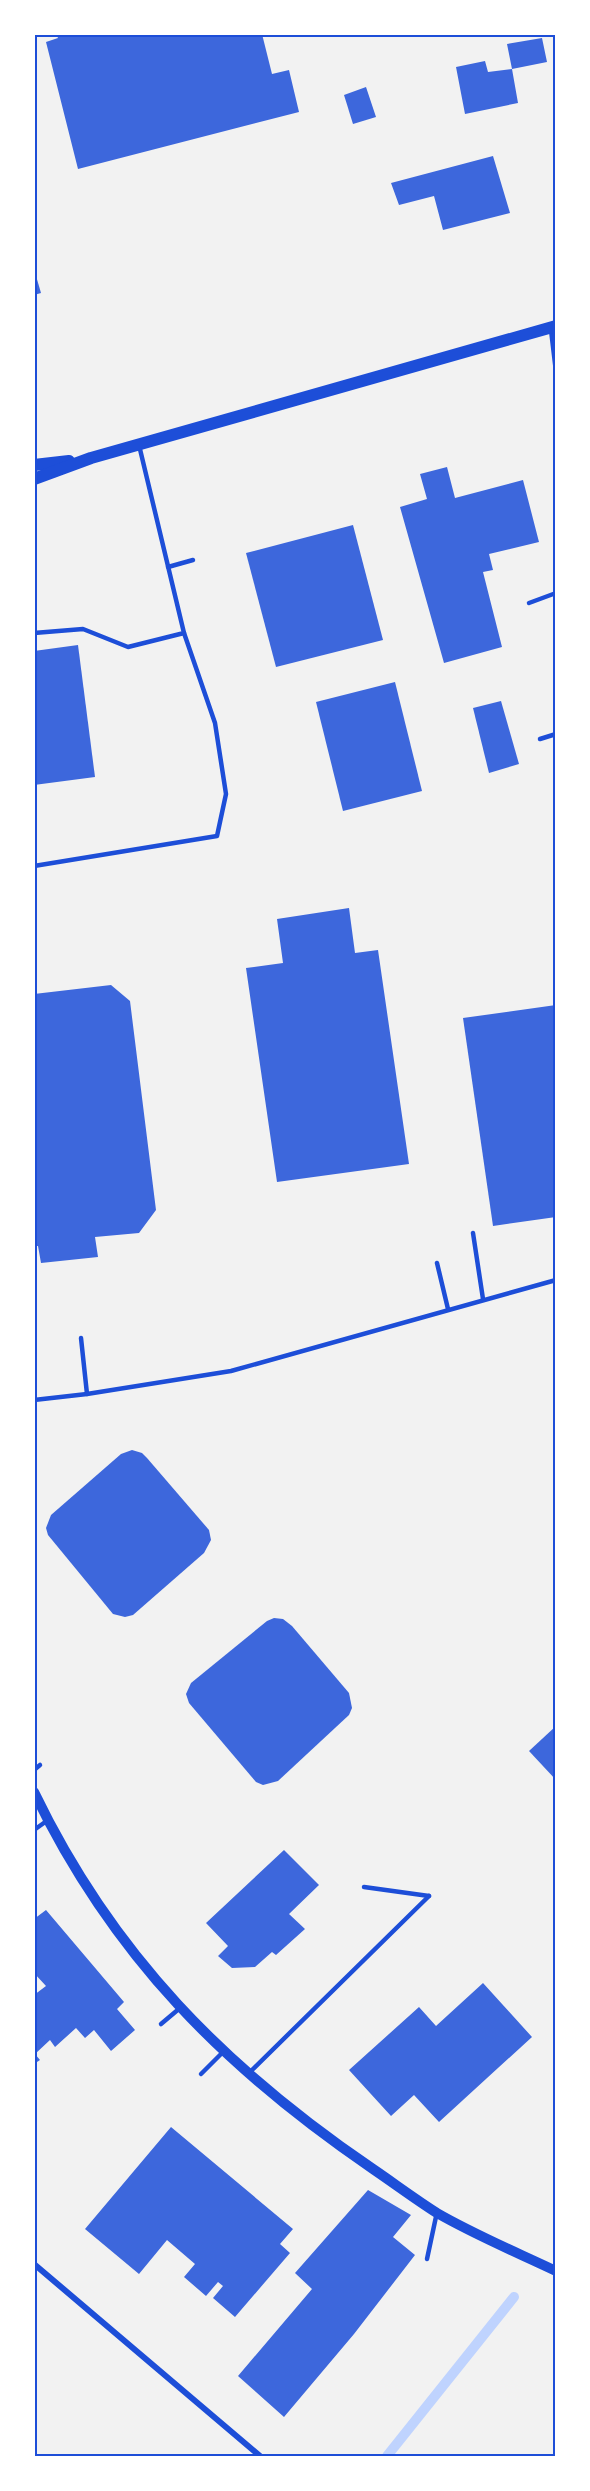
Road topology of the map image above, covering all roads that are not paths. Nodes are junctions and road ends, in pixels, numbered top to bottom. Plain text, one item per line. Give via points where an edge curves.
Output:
1 (553, 326) edge
2 (555, 372) edge
3 (139, 445) junction
4 (91, 458) junction
5 (34, 465) edge
6 (34, 479) edge
7 (193, 560) dead end
8 (168, 567) junction
9 (555, 593) edge
10 (529, 603) dead end
11 (34, 633) edge
12 (184, 633) junction
13 (555, 734) edge
14 (540, 739) dead end
15 (34, 866) edge
16 (473, 1233) dead end
17 (437, 1263) dead end
18 (555, 1280) edge
19 (483, 1299) junction
20 (448, 1309) junction
21 (81, 1338) dead end
22 (87, 1394) junction
23 (34, 1400) edge
24 (40, 1765) dead end
25 (34, 1770) edge
26 (34, 1792) edge
27 (48, 1820) junction
28 (34, 1830) edge
29 (364, 1887) dead end
30 (180, 2008) junction
31 (161, 2024) dead end
32 (223, 2052) junction
33 (201, 2074) dead end
34 (248, 2074) junction
35 (437, 2212) junction
36 (428, 2259) dead end
37 (34, 2264) edge
38 (555, 2271) edge
39 (260, 2457) edge

1 - 2 lane
1 - 3 main road
3 - 4 main road
3 - 8 lane
4 - 5 main road
4 - 6 main road
7 - 8 lane
8 - 12 lane
9 - 10 lane
11 - 12 lane via 83,628 128,647
12 - 15 lane via 215,723 226,794 217,836
13 - 14 lane
16 - 19 lane
17 - 20 lane
18 - 19 lane
19 - 20 lane
20 - 22 lane via 231,1371
21 - 22 lane
22 - 23 lane
24 - 25 lane
26 - 27 street
27 - 28 lane
27 - 30 street via 77,1875 116,1932
29 - 34 lane via 429,1896
30 - 31 lane
30 - 32 street
32 - 33 lane
32 - 34 street
34 - 35 street via 315,2129
35 - 36 lane
35 - 38 street
37 - 39 street

